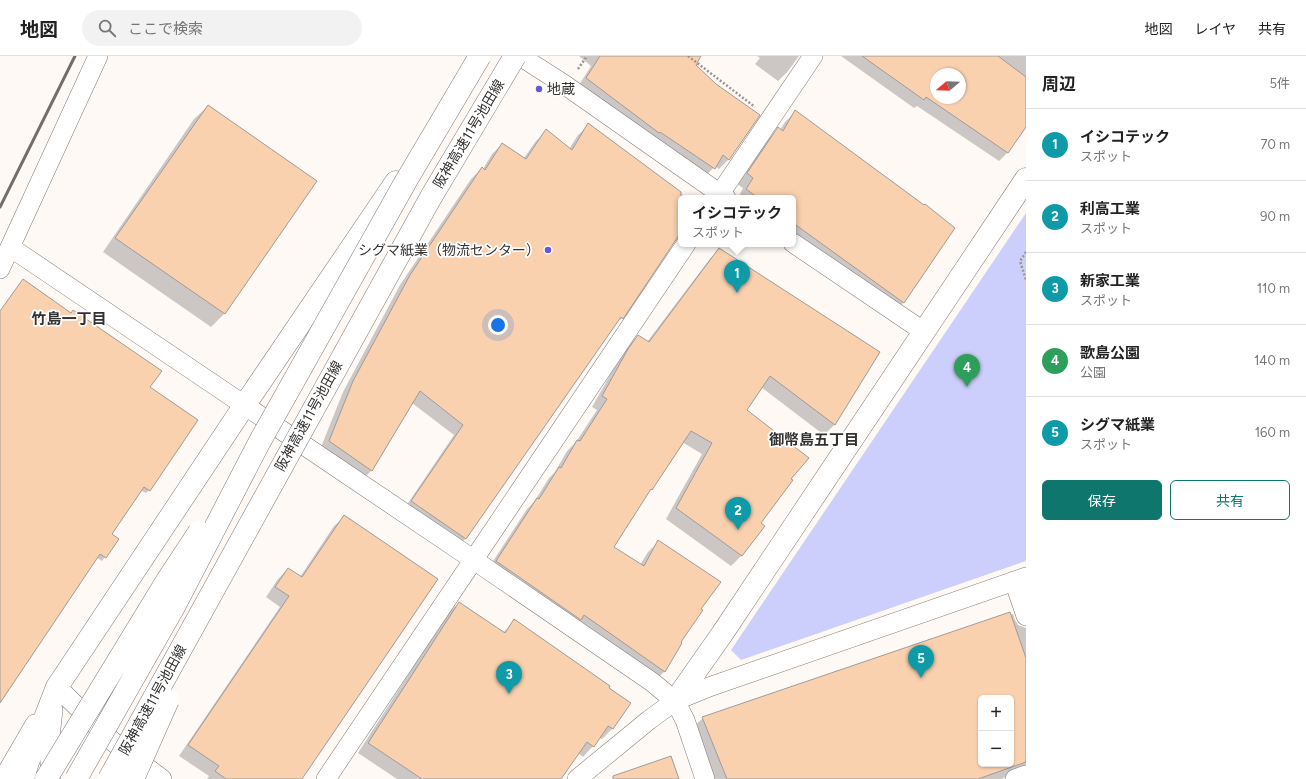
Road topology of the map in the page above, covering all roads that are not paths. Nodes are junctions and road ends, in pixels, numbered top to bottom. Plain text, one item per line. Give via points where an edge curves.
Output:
1 (98, 56) edge
2 (481, 56) edge
3 (515, 56) edge
4 (520, 56) edge
5 (813, 56) edge
6 (1026, 179) edge
7 (718, 195) edge
8 (722, 195) edge
9 (796, 245) edge
10 (684, 247) edge
11 (10, 248) junction
12 (0, 269) edge
13 (923, 331) junction
14 (244, 406) junction
15 (260, 441) junction
16 (474, 560) junction
17 (226, 569) junction
18 (1020, 579) edge
19 (1026, 616) edge
20 (56, 687) junction
21 (675, 701) junction
22 (1026, 775) edge
23 (3, 779) edge
24 (23, 779) edge
25 (46, 779) edge
26 (51, 779) edge
27 (76, 779) edge
28 (109, 779) edge
29 (133, 779) edge
30 (162, 779) edge
31 (326, 779) edge
32 (577, 779) edge
33 (706, 779) edge
34 (1015, 779) edge

1 - 11 street
2 - 14 main road
2 - 15 main road, 阪神高速11号池田線, bridge via 406,181
3 - 17 main road, 阪神高速11号池田線, bridge via 431,197
4 - 7 street via 565,85
5 - 8 street
6 - 13 main road
9 - 13 street
10 - 16 street
11 - 12 street
11 - 14 street
13 - 21 main road
14 - 16 street
14 - 20 main road
15 - 25 main road, bridge via 168,579
15 - 27 main road, 阪神高速11号池田線, bridge via 175,605
16 - 21 street via 652,682
16 - 31 street
17 - 28 main road, 阪神高速11号池田線, bridge
17 - 29 main road, bridge
18 - 19 street
18 - 21 street via 710,686
20 - 23 street
20 - 24 main road
20 - 26 street via 49,746
20 - 30 street via 112,741
21 - 32 street
21 - 33 street
22 - 34 street

